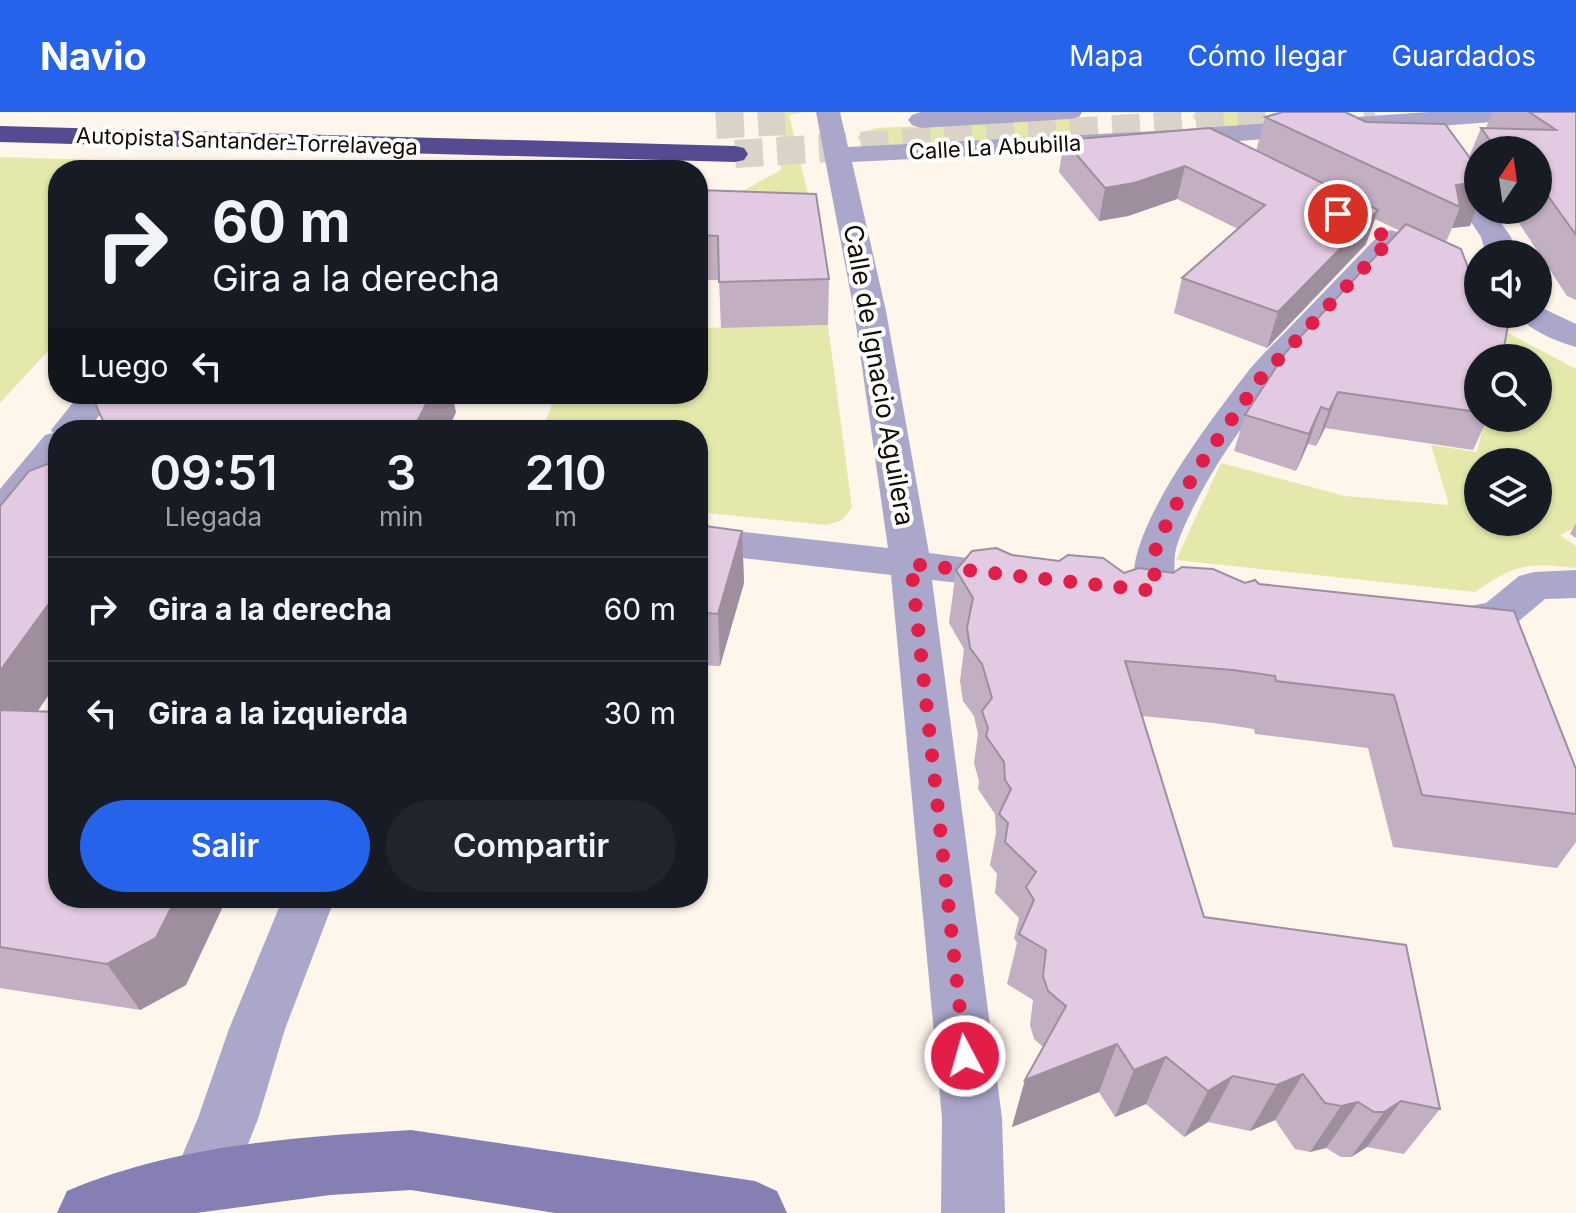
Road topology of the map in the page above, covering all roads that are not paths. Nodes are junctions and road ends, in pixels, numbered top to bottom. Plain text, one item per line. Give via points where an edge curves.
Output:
1 (1070, 112) edge
2 (1135, 112) edge
3 (1534, 112) edge
4 (1410, 117) edge
5 (895, 122) dead end
6 (840, 129) edge
7 (0, 134) edge
8 (1184, 137) junction
9 (735, 154) tunnel mouth
10 (1237, 163) edge
11 (1497, 240) edge
12 (1392, 241) edge
13 (1552, 324) edge
14 (1576, 337) edge
15 (91, 404) edge
16 (77, 420) edge
17 (48, 465) edge
18 (0, 514) edge
19 (708, 541) edge
20 (911, 564) junction
21 (1047, 579) edge
22 (1576, 584) edge
23 (1154, 591) edge
24 (1405, 619) edge
25 (305, 908) edge
26 (203, 1180) junction
27 (89, 1213) edge
28 (755, 1213) edge
29 (973, 1213) edge

1 - 5 street, Calle La Abubilla
2 - 8 street
3 - 4 street, Calle La Abubilla
4 - 8 street, Calle La Abubilla
4 - 11 street
6 - 8 street, Calle La Abubilla
6 - 20 street, Calle de Ignacio Aguilera via 840,222 870,311
7 - 9 highway, Autopista Santander-Torrelavega
8 - 10 street
12 - 23 street via 1260,379 1204,459 1155,551
13 - 14 street
15 - 16 street
17 - 18 street
19 - 20 street
20 - 21 street
20 - 29 street, Calle de Ignacio Aguilera via 972,1118
22 - 24 street via 1534,586 1498,616 1452,624
25 - 26 street
26 - 27 main road
26 - 28 main road via 411,1160

